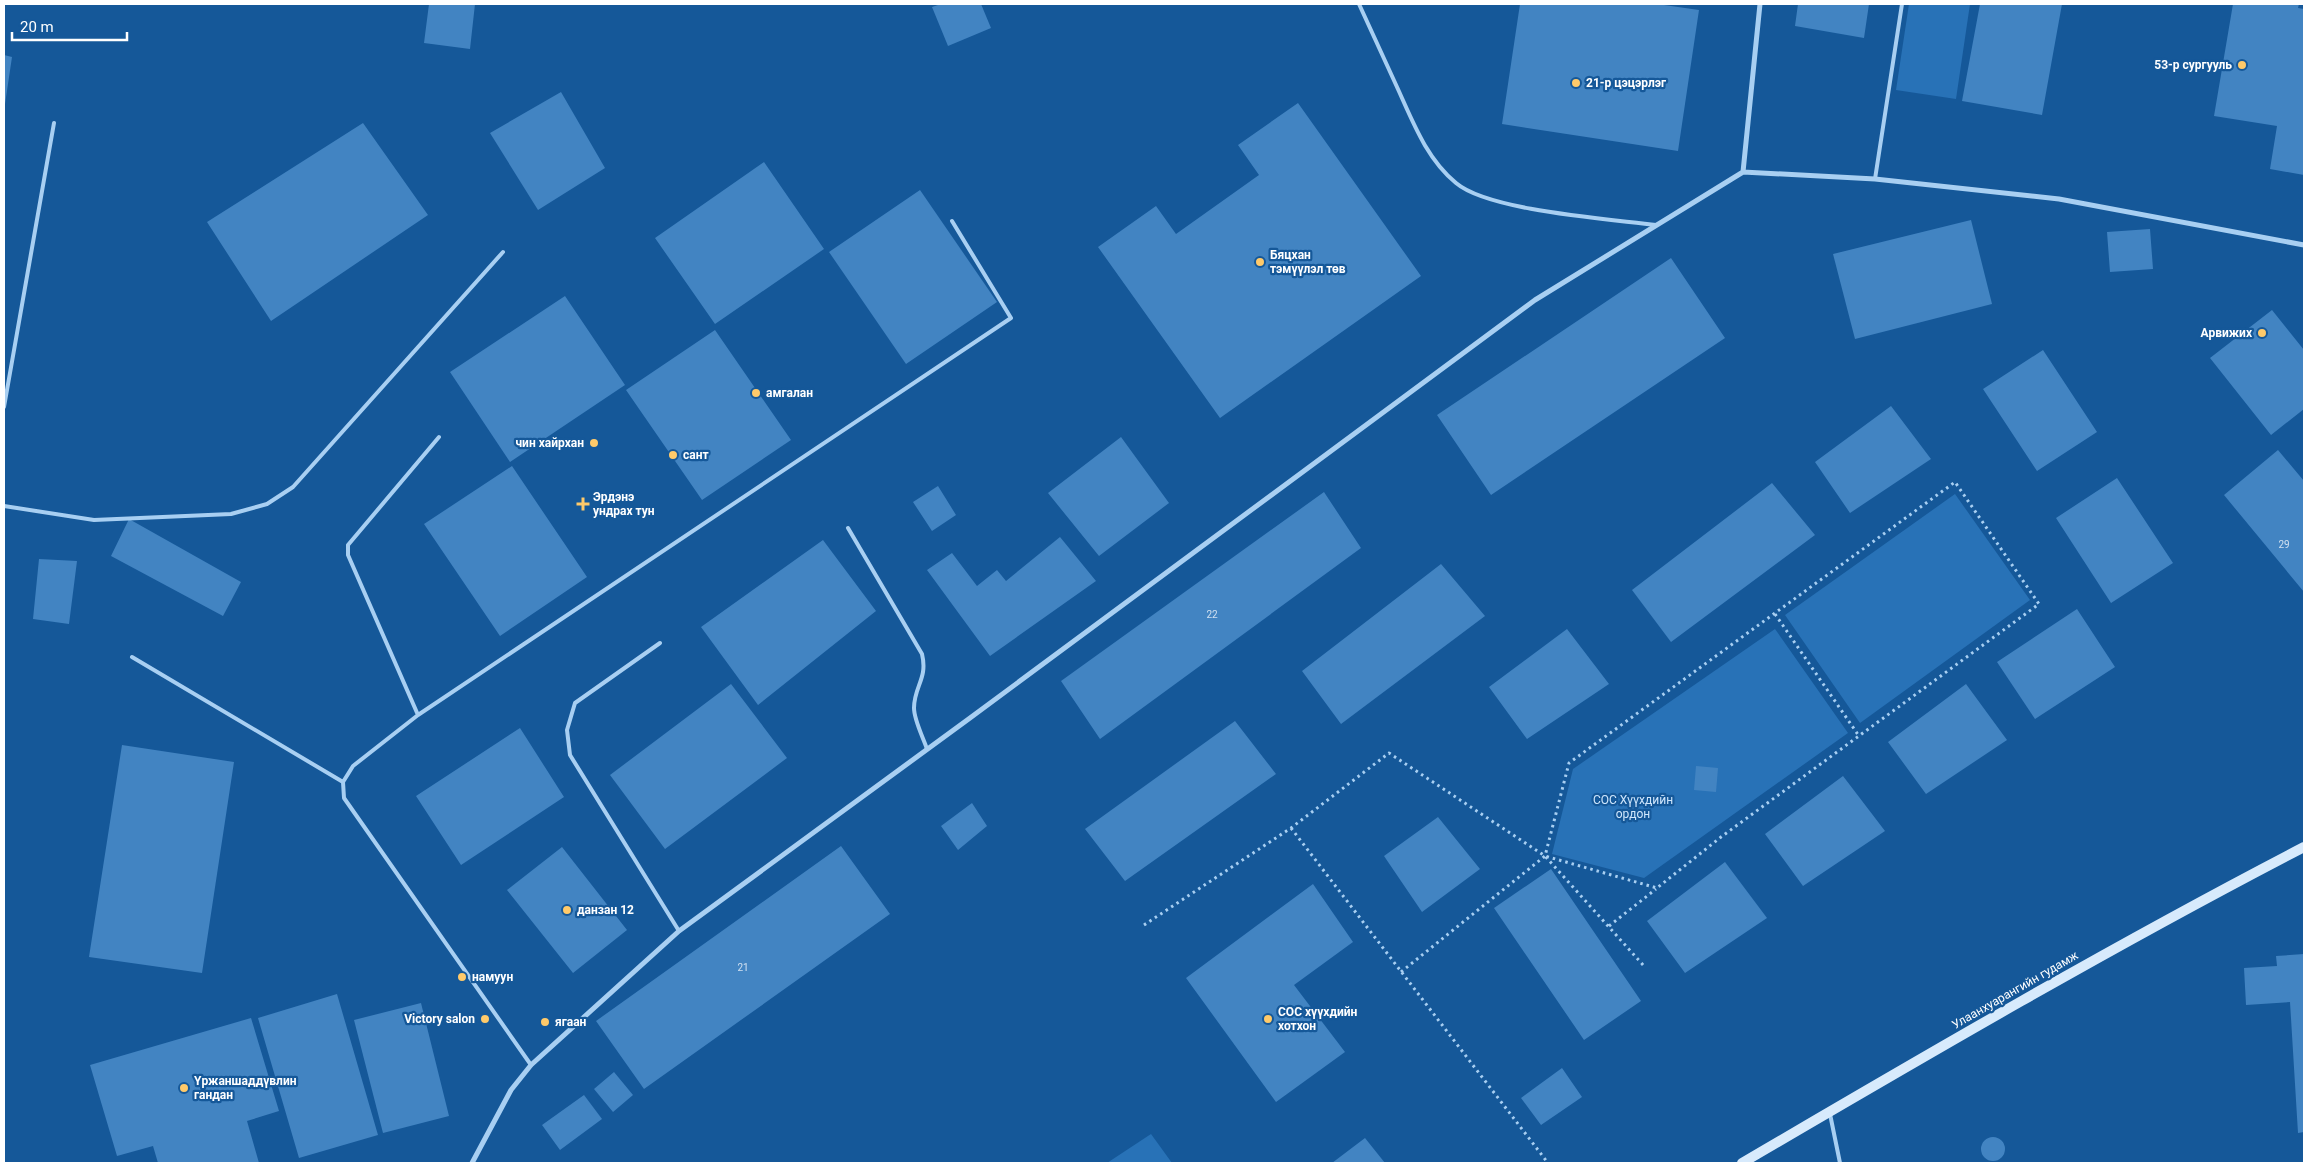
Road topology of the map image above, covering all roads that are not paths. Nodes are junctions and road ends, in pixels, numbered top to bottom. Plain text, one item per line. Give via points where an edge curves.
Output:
1 (1359, 4) edge
2 (1760, 4) edge
3 (1902, 4) edge
4 (54, 123) dead end
5 (1743, 172) junction
6 (1875, 179) junction
7 (952, 221) dead end
8 (1656, 225) junction
9 (2304, 245) edge
10 (503, 252) dead end
11 (4, 407) edge
12 (439, 437) dead end
13 (4, 506) edge
14 (848, 528) dead end
15 (660, 643) dead end
16 (132, 657) dead end
17 (418, 716) junction
18 (927, 749) junction
19 (343, 782) junction
20 (2304, 847) edge
21 (679, 931) junction
22 (531, 1065) junction
23 (1829, 1112) junction
24 (472, 1163) edge
25 (1742, 1163) edge
26 (1840, 1163) edge

1 - 8 lane via 1419,135 1434,160 1457,184 1487,198 1528,208
2 - 5 street
3 - 6 lane
4 - 11 lane
5 - 6 street
5 - 8 street
6 - 9 street via 2059,199
7 - 17 lane via 1011,318
8 - 18 street via 1535,300
10 - 13 lane via 293,487 267,504 231,514 94,520
12 - 17 lane via 348,545 348,556
14 - 18 lane via 922,654 925,666 914,709
15 - 21 lane via 575,703 567,730 570,755
16 - 19 lane
17 - 19 lane via 353,766
18 - 21 street
19 - 22 lane via 344,798
20 - 23 main road, Улаанхуарангийн гудамж via 1980,1023
21 - 22 street
22 - 24 street via 510,1090
23 - 25 main road, Улаанхуарангийн гудамж
23 - 26 lane

